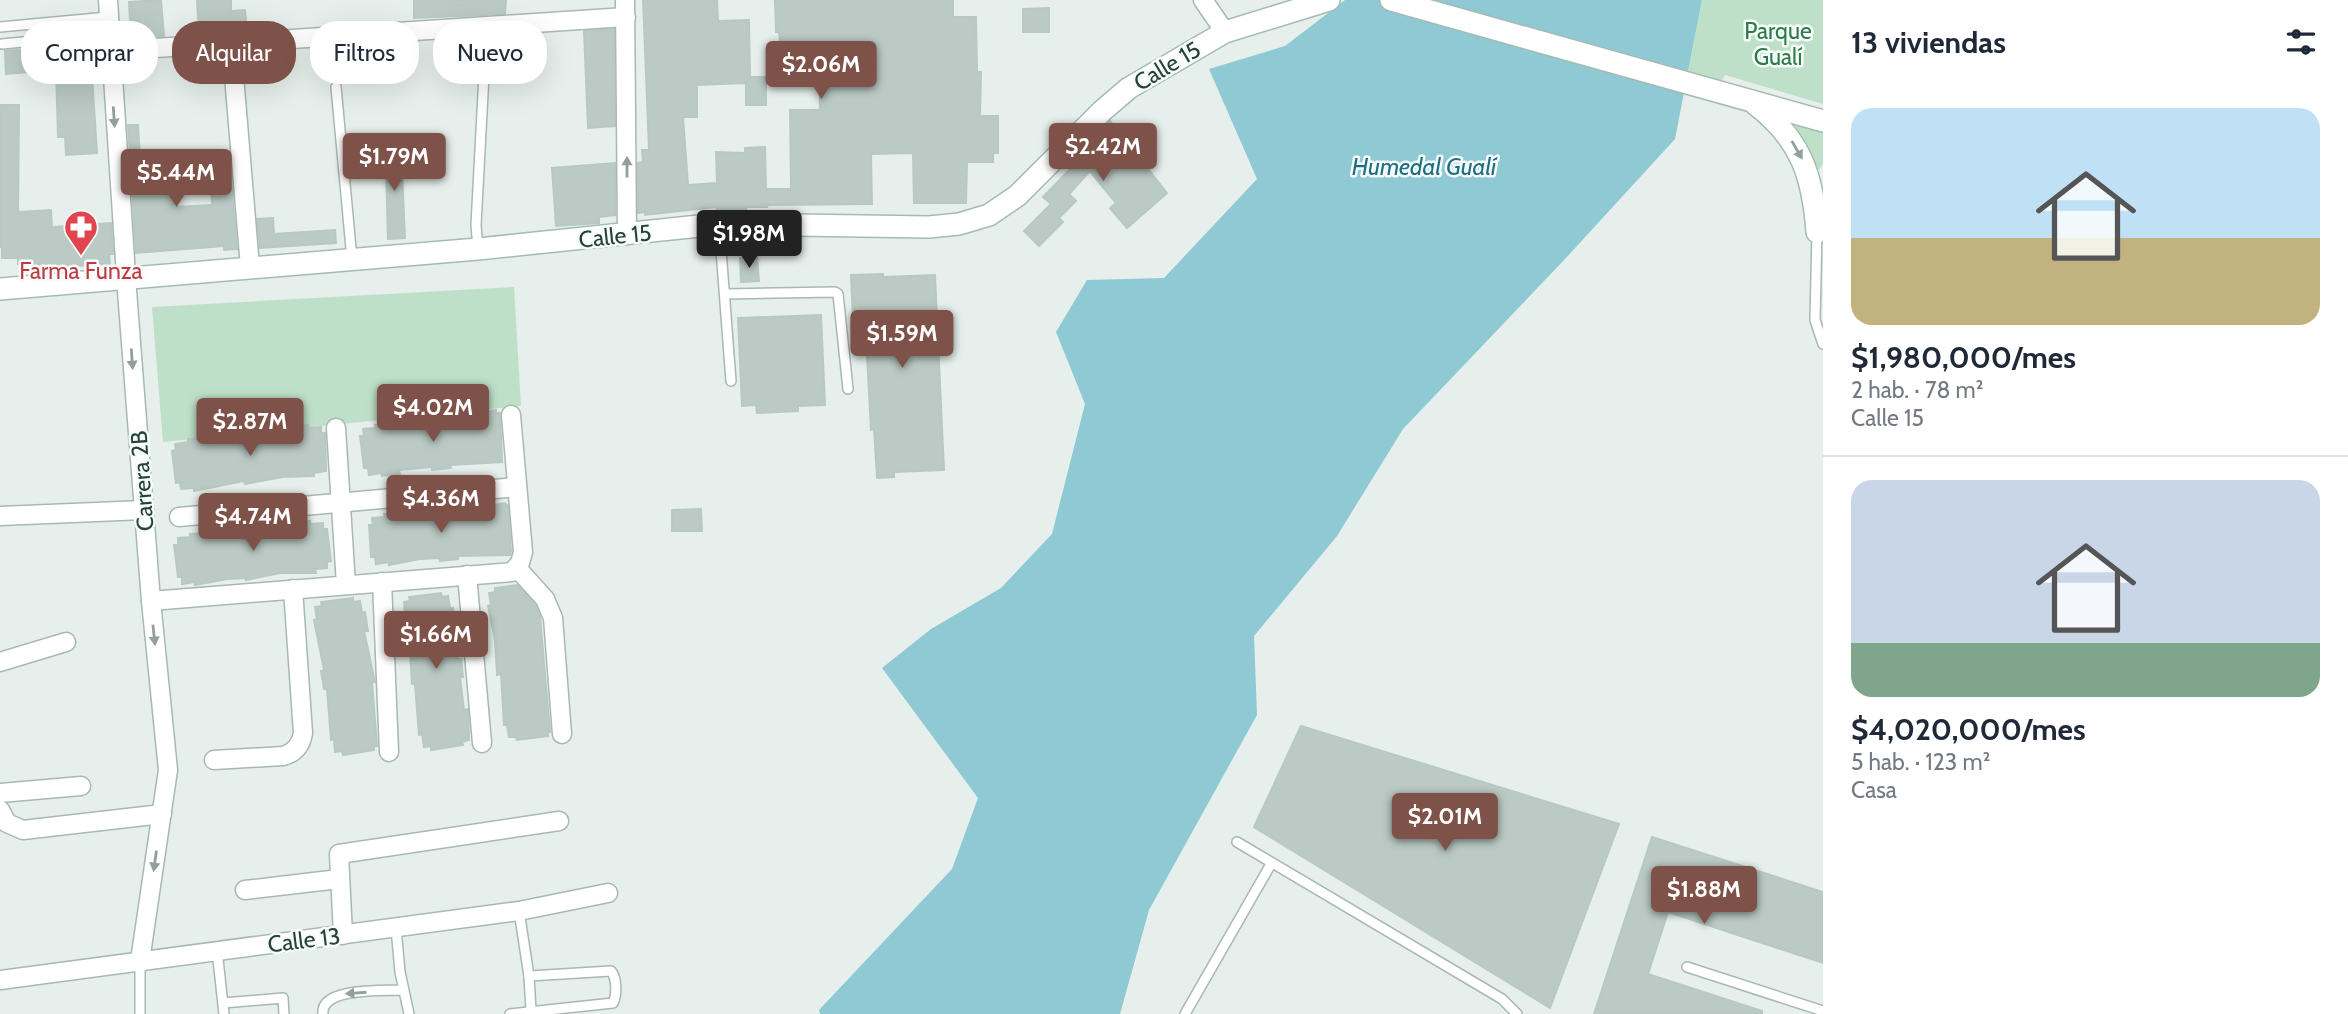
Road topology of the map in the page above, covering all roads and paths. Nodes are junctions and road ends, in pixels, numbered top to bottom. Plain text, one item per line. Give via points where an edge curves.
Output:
1 (1203, 0) edge
2 (1329, 0) edge
3 (1391, 0) edge
4 (108, 8) edge
5 (625, 8) edge
6 (0, 27) edge
7 (1226, 32) junction
8 (21, 41) edge
9 (1, 43) edge
10 (158, 47) edge
11 (112, 84) edge
12 (235, 84) edge
13 (484, 84) edge
14 (336, 87) dead end
15 (1746, 99) junction
16 (1823, 121) edge
17 (1823, 191) edge
18 (719, 224) junction
19 (627, 235) junction
20 (1820, 242) edge
21 (478, 249) junction
22 (352, 259) junction
23 (250, 267) junction
24 (126, 279) junction
25 (0, 289) edge
26 (726, 294) junction
27 (1823, 344) edge
28 (732, 381) dead end
29 (848, 389) dead end
30 (511, 415) dead end
31 (335, 428) dead end
32 (517, 487) junction
33 (341, 503) junction
34 (144, 510) junction
35 (0, 516) edge
36 (179, 517) dead end
37 (517, 568) junction
38 (467, 575) junction
39 (382, 582) junction
40 (346, 585) junction
41 (293, 589) junction
42 (151, 601) junction
43 (66, 642) dead end
44 (0, 662) edge
45 (562, 734) dead end
46 (482, 743) dead end
47 (389, 752) dead end
48 (214, 760) dead end
49 (81, 786) dead end
50 (0, 793) edge
51 (0, 810) edge
52 (162, 814) junction
53 (559, 821) dead end
54 (1237, 842) dead end
55 (1271, 864) junction
56 (339, 879) junction
57 (245, 890) dead end
58 (608, 893) dead end
59 (519, 911) junction
60 (396, 928) junction
61 (343, 935) junction
62 (217, 950) junction
63 (140, 961) junction
64 (1687, 967) dead end
65 (529, 976) junction
66 (0, 980) edge
67 (402, 990) junction
68 (223, 1003) junction
69 (531, 1011) junction
70 (1823, 1011) edge
71 (140, 1014) edge
72 (224, 1014) edge
73 (284, 1014) edge
74 (323, 1014) edge
75 (409, 1014) edge
76 (510, 1014) edge
77 (1185, 1014) edge
78 (1517, 1014) edge

1 - 7 street
2 - 7 street, Calle 15
3 - 15 street
4 - 6 lane
5 - 10 street
19 -> 5 street
7 - 18 street, Calle 15 via 1129,88 1017,196 989,215 929,227
8 - 9 lane
11 -> 24 street, Carrera 2B
12 - 23 street
13 - 21 lane
14 - 22 lane
15 - 16 street
15 -> 20 street via 1771,117 1802,157 1811,181
17 - 20 street via 1817,215
18 - 19 street, Calle 15
18 - 26 lane
19 - 21 street, Calle 15
20 - 27 lane via 1815,320
21 - 22 street, Calle 15
22 - 23 street, Calle 15
23 - 24 street, Calle 15
24 - 25 street, Calle 15
24 -> 34 street, Carrera 2B
26 - 28 lane
26 - 29 lane via 835,292
30 - 32 street
31 - 33 street
32 - 33 street
32 - 37 street via 523,552
33 - 36 street
33 - 40 street
34 - 35 street
34 - 42 street, Carrera 2B
37 - 38 street
37 - 45 street via 545,599 553,618
38 - 39 street
38 - 46 street
39 - 40 street
39 - 47 street
40 - 41 street
41 - 42 street
41 - 48 street via 301,743 284,756
42 -> 52 street, Carrera 2B via 167,770
43 - 44 street
49 - 50 street
51 - 52 street via 7,823 23,830
52 -> 63 street, Carrera 2B
53 - 56 street via 339,854
54 - 55 lane
55 - 77 lane
55 - 78 lane via 1502,999
56 - 57 street
56 - 61 street
58 - 59 street, Calle 13
59 - 60 street, Calle 13
59 - 65 lane
60 - 61 street, Calle 13
60 - 67 lane
61 - 62 street, Calle 13
62 - 63 street, Calle 13
62 - 68 lane
63 - 66 street, Calle 13
63 - 71 lane
64 - 70 lane
65 - 69 lane
65 - 69 lane via 614,974 613,1003
67 -> 74 lane via 339,994 328,999
67 - 75 lane
68 - 72 lane
68 - 73 lane via 283,998
69 - 76 lane

